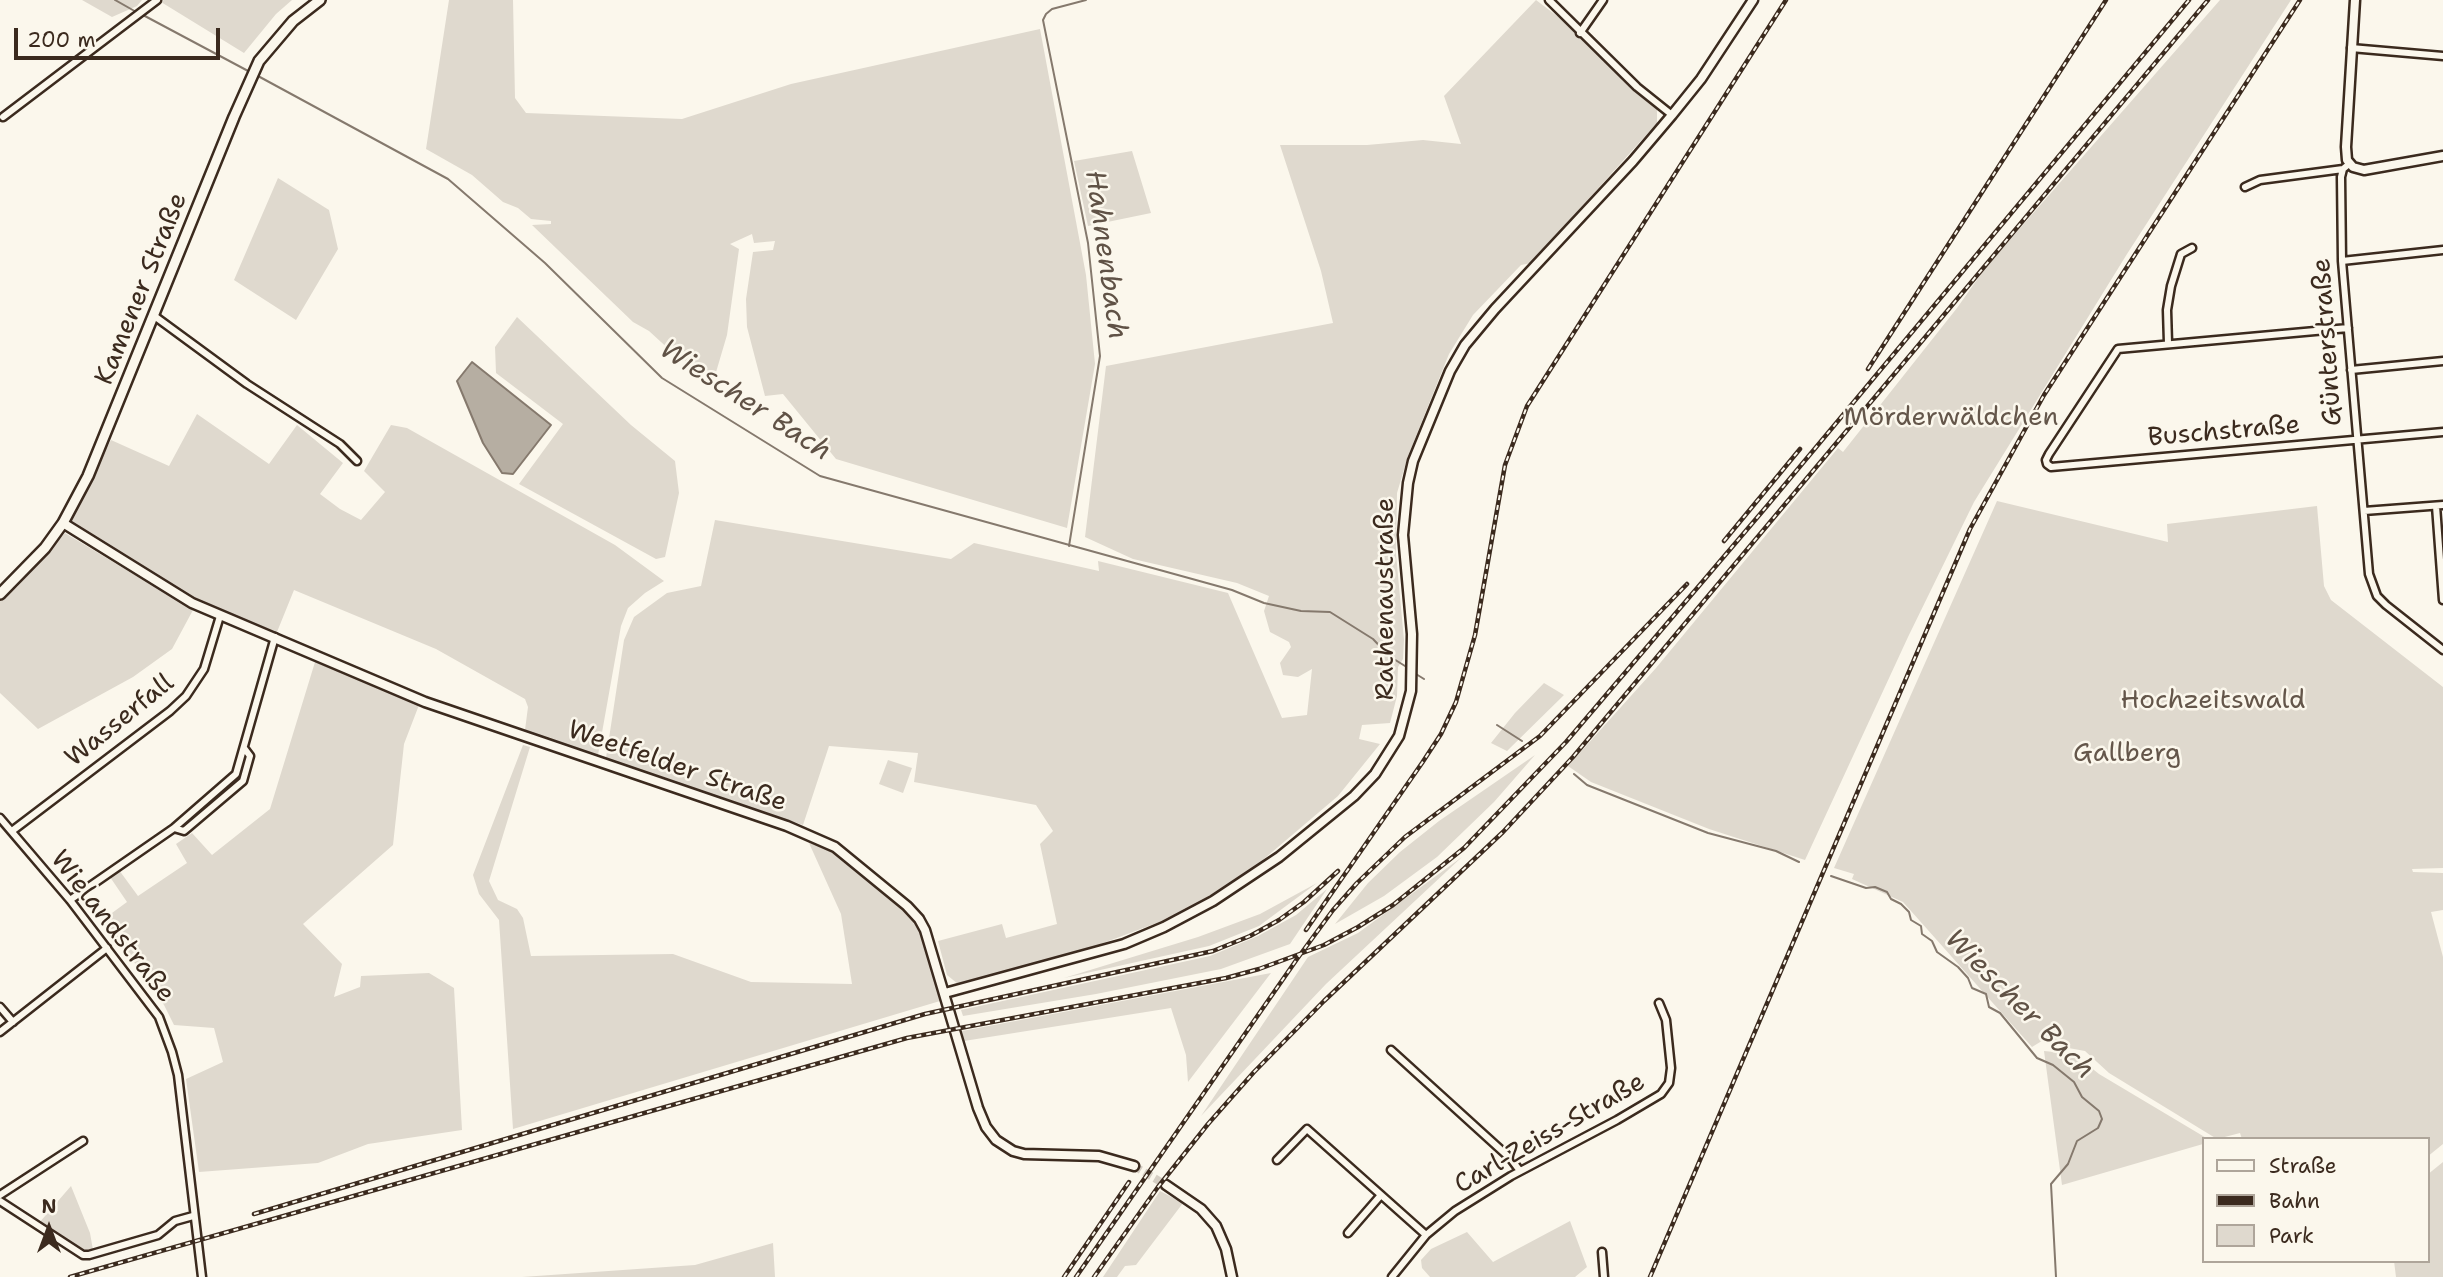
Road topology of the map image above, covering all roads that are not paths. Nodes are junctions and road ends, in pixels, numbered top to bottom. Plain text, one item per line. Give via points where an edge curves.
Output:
1 (320, 0) edge
2 (1549, 0) edge
3 (1603, 0) edge
4 (1753, 0) edge
5 (2355, 0) edge
6 (155, 2) edge
7 (1580, 33) junction
8 (2351, 48) junction
9 (2443, 56) edge
10 (1672, 116) junction
11 (3, 117) dead end
12 (2443, 156) edge
13 (2346, 167) junction
14 (2245, 187) dead end
15 (2192, 248) dead end
16 (2443, 250) edge
17 (2342, 261) junction
18 (153, 315) junction
19 (2348, 328) junction
20 (2168, 343) junction
21 (2443, 361) edge
22 (2351, 370) junction
23 (2443, 432) edge
24 (2357, 439) junction
25 (357, 461) dead end
26 (2439, 505) edge
27 (2364, 511) junction
28 (63, 523) junction
29 (0, 594) edge
30 (2443, 600) edge
31 (220, 616) junction
32 (275, 637) junction
33 (2442, 647) edge
34 (244, 748) junction
35 (218, 790) junction
36 (224, 797) junction
37 (206, 800) junction
38 (212, 808) junction
39 (0, 818) edge
40 (174, 828) junction
41 (12, 831) junction
42 (70, 900) junction
43 (107, 948) junction
44 (945, 993) junction
45 (1659, 1003) dead end
46 (0, 1007) edge
47 (13, 1022) junction
48 (0, 1032) edge
49 (1391, 1050) dead end
50 (83, 1141) dead end
51 (1277, 1160) dead end
52 (1134, 1166) tunnel mouth
53 (1520, 1171) junction
54 (1166, 1185) tunnel mouth
55 (0, 1195) edge
56 (1381, 1195) junction
57 (0, 1201) edge
58 (193, 1216) junction
59 (1348, 1233) dead end
60 (1426, 1235) junction
61 (1602, 1251) dead end
62 (202, 1277) edge
63 (1232, 1277) edge
64 (1392, 1277) edge
65 (1604, 1277) edge

1 - 18 main road, Kamener Straße via 293,21 259,61
2 - 7 street
3 - 7 street
4 - 10 street, Rathenaustraße
5 - 8 street, Günterstraße
6 - 11 street
7 - 10 street
8 - 9 street
8 - 13 street, Günterstraße
10 - 44 street, Rathenaustraße via 1494,309 1465,345 1445,383 1413,461 1404,502 1412,645 1409,703 1399,736 1375,774 1279,857 1187,915 1124,944
12 - 13 street via 2364,170
13 - 14 street via 2260,180
13 - 17 street, Günterstraße via 2340,185
15 - 20 street via 2181,254 2171,286
16 - 17 street
17 - 19 street, Günterstraße
18 - 25 street via 340,444
18 - 28 main road, Kamener Straße via 100,447
19 - 20 street
19 - 22 street, Günterstraße
20 - 24 street, Buschstraße via 2115,352 2046,463 2051,467
21 - 22 street
22 - 24 street, Günterstraße
23 - 24 street, Buschstraße
24 - 27 street, Günterstraße
26 - 27 street
26 - 30 street
27 - 33 street, Günterstraße via 2369,574 2377,596
28 - 29 main road, Kamener Straße
28 - 31 street, Weetfelder Straße
31 - 32 street, Weetfelder Straße
31 - 41 street, Wasserfall via 204,669 186,696
32 - 34 street
32 - 44 street, Weetfelder Straße via 425,702 828,843 919,919
34 - 35 street via 236,774
34 - 36 street via 250,756 243,781
35 - 36 street
35 - 37 street
36 - 38 street
37 - 38 street
37 - 40 street
38 - 40 street via 184,831
39 - 41 street, Wielandstraße
40 - 42 street
41 - 42 street, Wielandstraße
42 - 43 street, Wielandstraße
43 - 47 street
43 - 58 street, Wielandstraße via 159,1017 172,1052
44 - 52 street, Weetfelder Straße via 982,1119 996,1140 1024,1154 1099,1156
45 - 53 street, Carl-Zeiss-Straße via 1670,1056 1666,1088 1617,1121
46 - 47 street
47 - 48 street
49 - 53 street
50 - 55 street
51 - 56 street via 1307,1129
53 - 60 street, Carl-Zeiss-Straße via 1455,1211
54 - 63 street via 1202,1209 1216,1226
56 - 59 street
56 - 60 street
57 - 58 street via 83,1255 158,1235 175,1221
58 - 62 street, Wielandstraße
60 - 64 street, Carl-Zeiss-Straße
61 - 65 street

